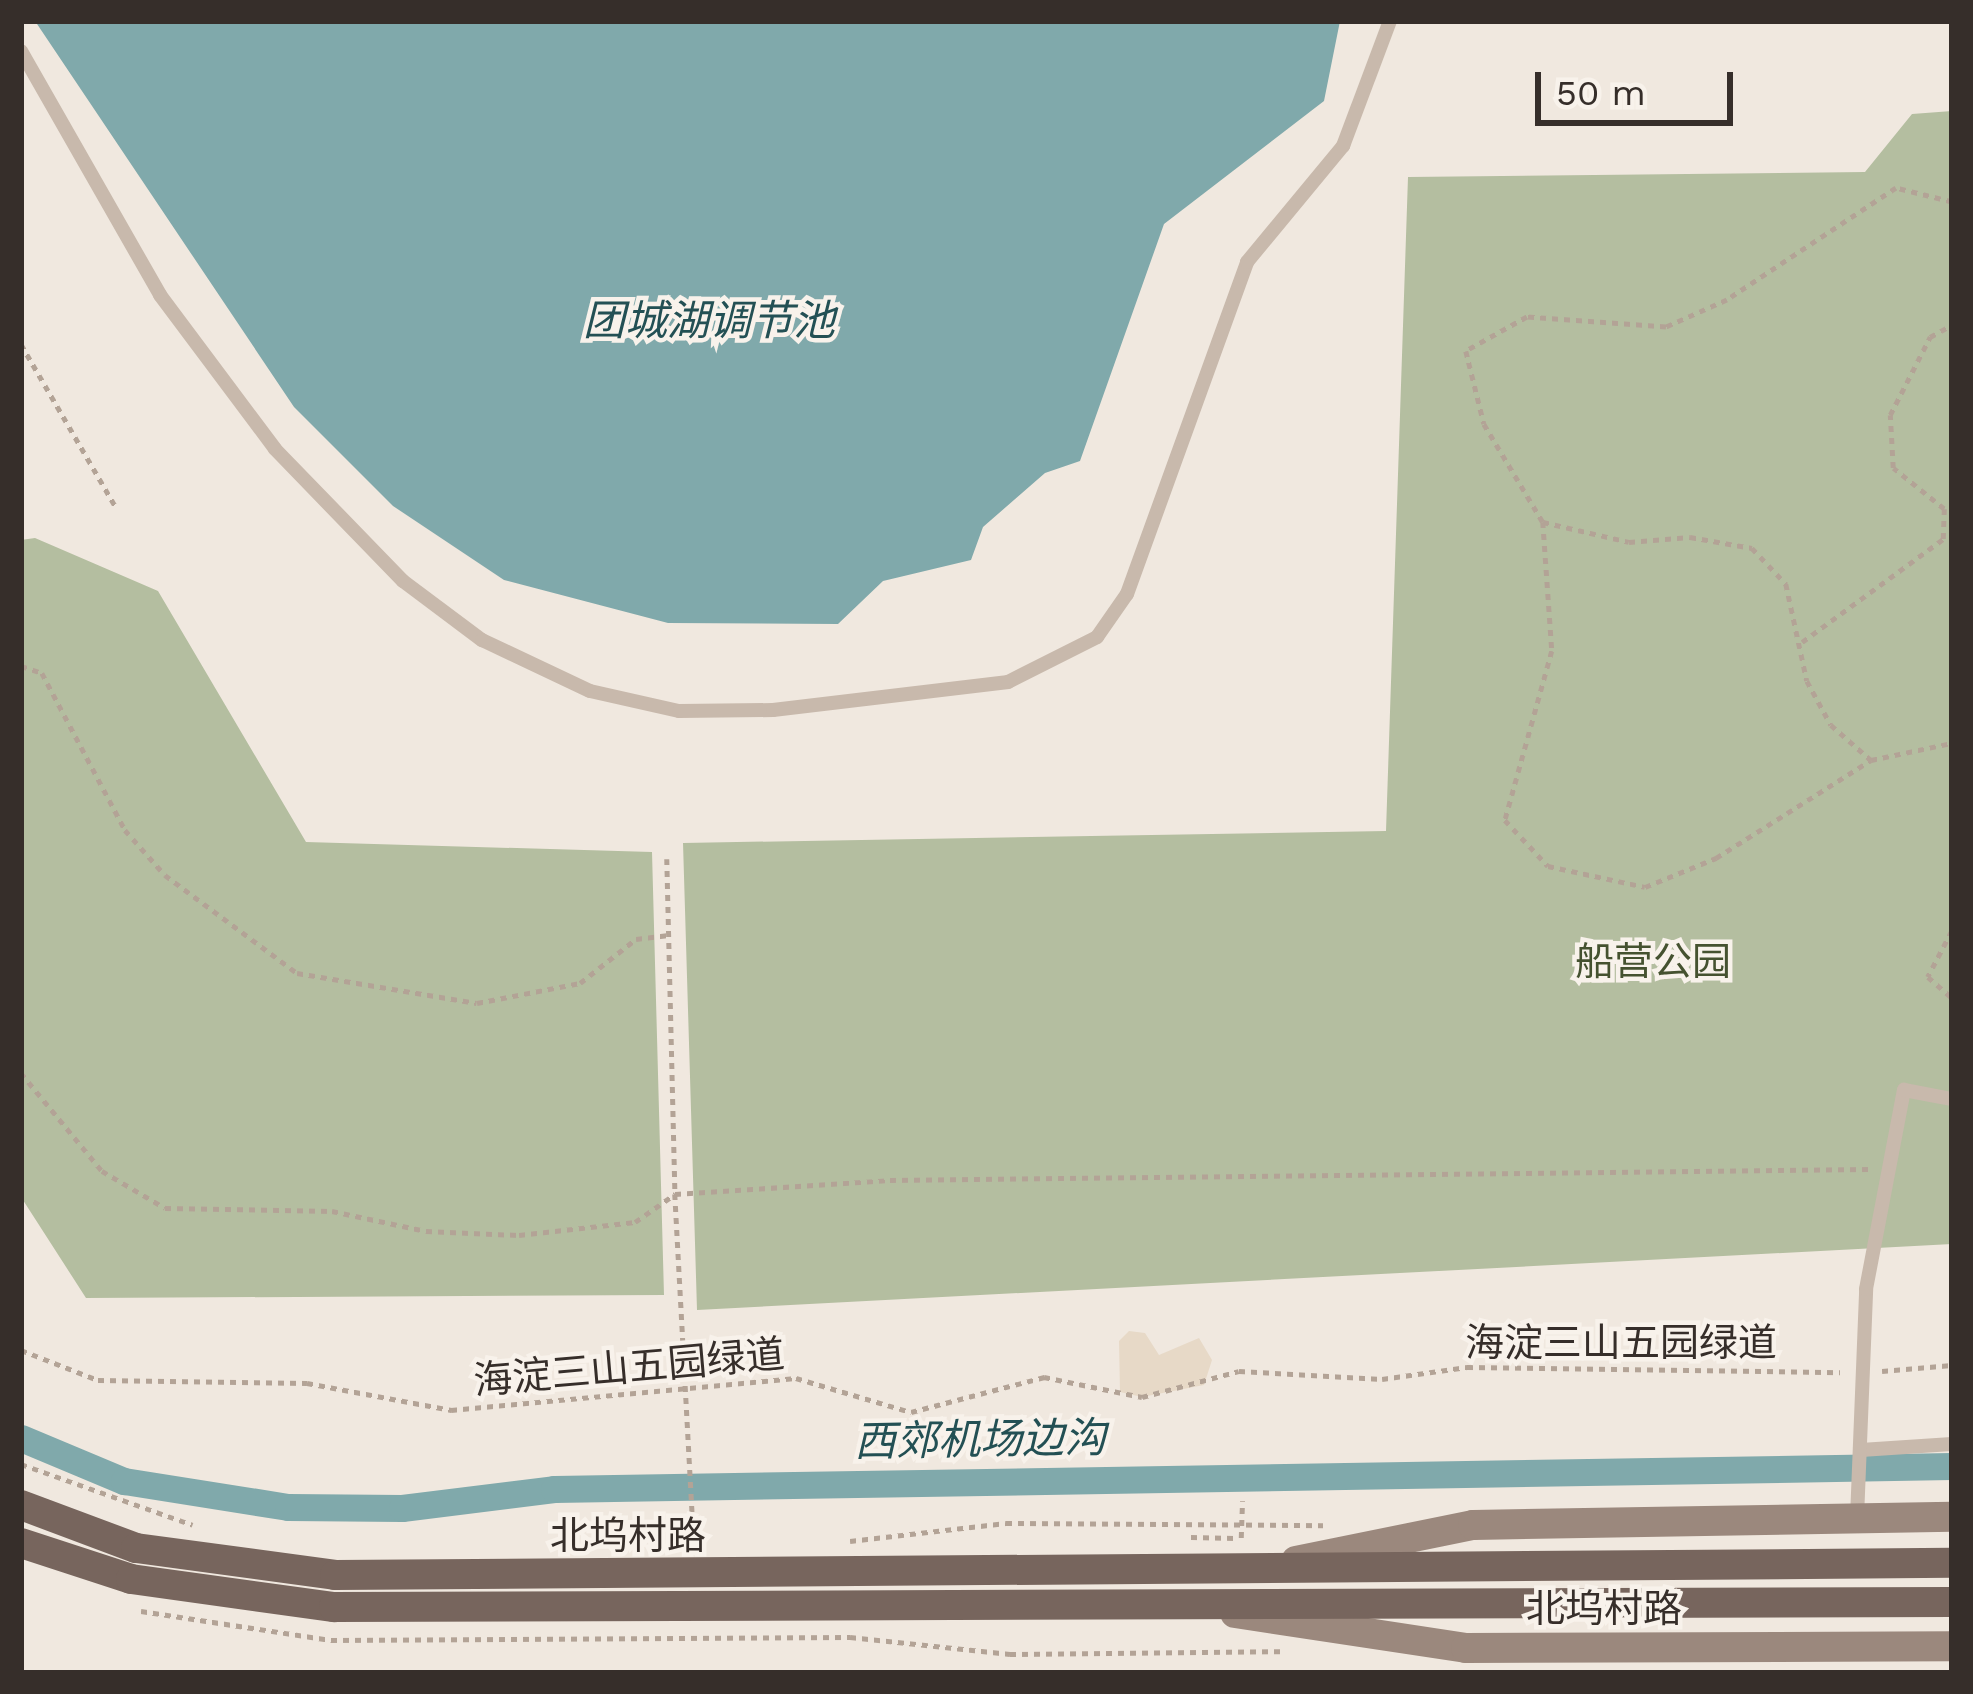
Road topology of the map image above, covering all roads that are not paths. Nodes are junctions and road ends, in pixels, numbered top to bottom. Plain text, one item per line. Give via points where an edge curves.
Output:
1 (1390, 21) edge
2 (21, 51) edge
3 (1952, 1099) edge
4 (1952, 1444) edge
5 (1861, 1452) junction
6 (21, 1505) edge
7 (1952, 1517) edge
8 (1856, 1519) junction
9 (21, 1543) edge
10 (1952, 1563) edge
11 (1245, 1571) junction
12 (1952, 1601) edge
13 (1188, 1606) junction
14 (1952, 1646) edge

1 - 2 lane via 1343,146 1247,262 1127,594 1097,637 1008,682 773,710 679,711 590,692 482,640 403,581 275,449 160,295
3 - 5 lane via 1904,1090 1866,1289
4 - 5 lane
5 - 8 lane
6 - 11 main road, 北坞村路 via 136,1548 335,1575
7 - 8 street, 北坞村路
8 - 11 street, 北坞村路 via 1473,1526
9 - 13 main road, 北坞村路 via 131,1579 334,1606
10 - 11 main road, 北坞村路
12 - 13 main road, 北坞村路
13 - 14 street, 北坞村路 via 1466,1648

